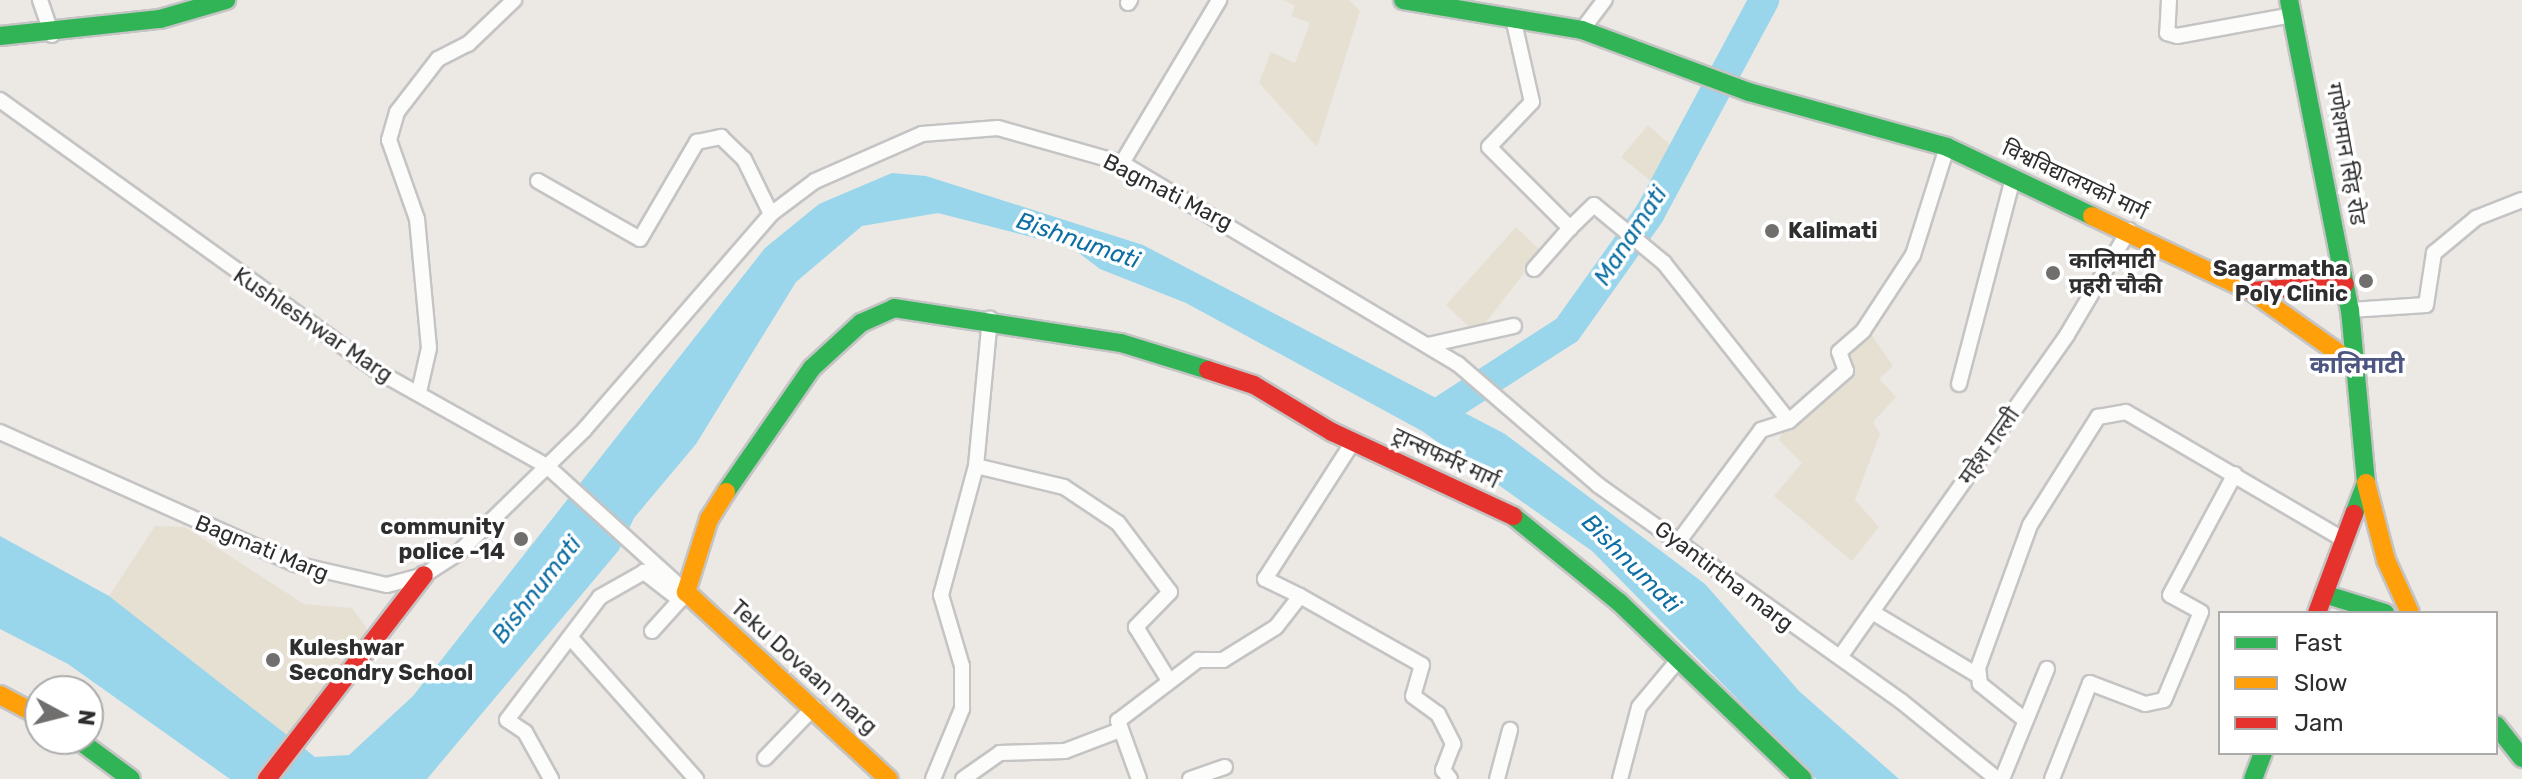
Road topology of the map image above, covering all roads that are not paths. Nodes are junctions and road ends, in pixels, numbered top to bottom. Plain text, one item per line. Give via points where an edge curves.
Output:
1 (40, 0) edge
2 (226, 0) edge
3 (514, 0) edge
4 (1219, 0) edge
5 (1403, 0) edge
6 (1605, 0) edge
7 (2169, 0) edge
8 (2291, 8) edge
9 (1513, 18) junction
10 (1582, 30) junction
11 (52, 35) junction
12 (0, 36) edge
13 (0, 100) edge
14 (1947, 147) junction
15 (1122, 163) junction
16 (2013, 178) junction
17 (538, 181) dead end
18 (2522, 200) edge
19 (771, 214) junction
20 (1570, 228) junction
21 (2129, 230) junction
22 (1534, 269) dead end
23 (2345, 284) junction
24 (2251, 291) junction
25 (2350, 310) junction
26 (990, 319) junction
27 (1514, 326) dead end
28 (1428, 345) junction
29 (1458, 364) joint
30 (2357, 366) junction
31 (1959, 384) dead end
32 (419, 392) junction
33 (1789, 421) junction
34 (0, 432) edge
35 (1353, 442) junction
36 (976, 466) junction
37 (548, 467) junction
38 (2235, 474) junction
39 (2366, 483) junction
40 (2344, 540) junction
41 (1679, 541) junction
42 (424, 575) junction
43 (2324, 594) junction
44 (683, 596) junction
45 (1300, 596) junction
46 (2318, 611) edge
47 (2379, 611) edge
48 (2409, 611) edge
49 (1872, 612) junction
50 (652, 631) dead end
51 (570, 637) junction
52 (1840, 657) junction
53 (1679, 659) junction
54 (2047, 669) dead end
55 (1979, 676) junction
56 (1168, 679) junction
57 (0, 695) edge
58 (814, 707) junction
59 (24, 708) edge
60 (2025, 720) junction
61 (2498, 728) edge
62 (1120, 730) junction
63 (1510, 730) dead end
64 (99, 755) edge
65 (2262, 755) edge
66 (765, 758) dead end
67 (2522, 758) edge
68 (1225, 767) dead end
69 (131, 779) edge
70 (267, 779) edge
71 (551, 779) edge
72 (696, 779) edge
73 (889, 779) edge
74 (933, 779) edge
75 (963, 779) edge
76 (1139, 779) edge
77 (1190, 779) edge
78 (1450, 779) edge
79 (1497, 779) edge
80 (1620, 779) edge
81 (1803, 779) edge
82 (2000, 779) edge
83 (2052, 779) edge
84 (2253, 779) edge

1 - 11 street
2 - 11 main road
3 - 32 street, Kushleshwar Marg via 468,44 438,59 397,112 389,140 417,219 429,348
4 - 15 street
5 - 9 main road, विश्वविद्यालयको मार्ग
6 - 10 street
7 - 8 street via 2167,33 2177,36
8 - 23 main road, गणेशमान सिंह रोड
9 - 10 main road, विश्वविद्यालयको मार्ग
9 - 20 street via 1532,102 1489,147
10 - 14 main road, विश्वविद्यालयको मार्ग via 1749,92
11 - 12 main road
13 - 32 street, Kushleshwar Marg via 106,182 379,372
14 - 16 main road, विश्वविद्यालयको मार्ग
14 - 33 street via 1913,255 1863,331 1839,352 1846,371
15 - 19 street, Bagmati Marg via 998,128 922,134 815,181
15 - 28 street, Bagmati Marg
16 - 21 main road, विश्वविद्यालयको मार्ग
16 - 31 street
17 - 19 street via 640,239 697,142 721,137 744,159
18 - 25 street via 2476,218 2434,253 2426,305
19 - 37 street, Bagmati Marg via 652,358
20 - 22 street
20 - 33 street via 1590,204 1628,231 1664,263
21 - 24 main road, विश्वविद्यालयको मार्ग
21 - 49 street, महेश गल्ली via 2067,335
23 - 24 main road
23 - 25 main road, गणेशमान सिंह रोड
24 - 30 main road, विश्वविद्यालयको मार्ग
25 - 30 main road, गणेशमान सिंह रोड
26 - 35 main road, ट्रान्सफर्मर मार्ग via 1121,343 1254,385
26 - 36 street
26 - 44 main road, ट्रान्सफर्मर मार्ग via 894,308 861,323 812,368 765,430 709,519
27 - 28 street
28 - 29 street, Bagmati Marg
29 - 41 street, Gyantirtha marg via 1506,412
30 - 39 main road, गणेशमान सिंह रोड
32 - 37 street
33 - 41 street via 1761,430
34 - 42 street, Bagmati Marg via 295,564 387,585
35 - 45 street via 1265,579
35 - 53 main road, ट्रान्सफर्मर मार्ग via 1522,521
36 - 56 street via 1064,487 1118,523 1170,592 1136,627
36 - 74 street via 941,595 962,666 962,709
37 - 42 street, Bagmati Marg via 458,553
37 - 44 street via 662,566
38 - 40 street
38 - 55 street via 2126,412 2098,417 2030,525
38 - 83 street via 2170,595 2201,612 2164,700 2145,704 2090,683
39 - 40 main road
39 - 48 main road, गणेशमान सिंह रोड via 2386,560
40 - 43 main road
41 - 52 street, Gyantirtha marg
42 - 70 main road via 319,718
43 - 46 main road
43 - 47 main road
44 - 50 street
44 - 51 street via 639,573 600,597
44 - 58 main road, Teku Dovaan marg
45 - 56 street via 1276,627 1223,660 1198,660
45 - 78 street via 1422,665 1413,696 1438,714 1453,744 1443,770
49 - 52 street, महेश गल्ली
49 - 55 street
51 - 71 street via 507,720 525,732
51 - 72 street
52 - 82 street, Gyantirtha marg
53 - 80 street via 1639,707
53 - 81 main road, ट्रान्सफर्मर मार्ग
54 - 60 street
55 - 60 street
56 - 62 street via 1118,721
57 - 59 main road
58 - 66 street
58 - 73 main road, Teku Dovaan marg
60 - 82 street
61 - 67 main road
62 - 75 street via 1065,751 1000,753
62 - 76 street
63 - 79 street
64 - 69 main road
65 - 84 main road
68 - 77 street

